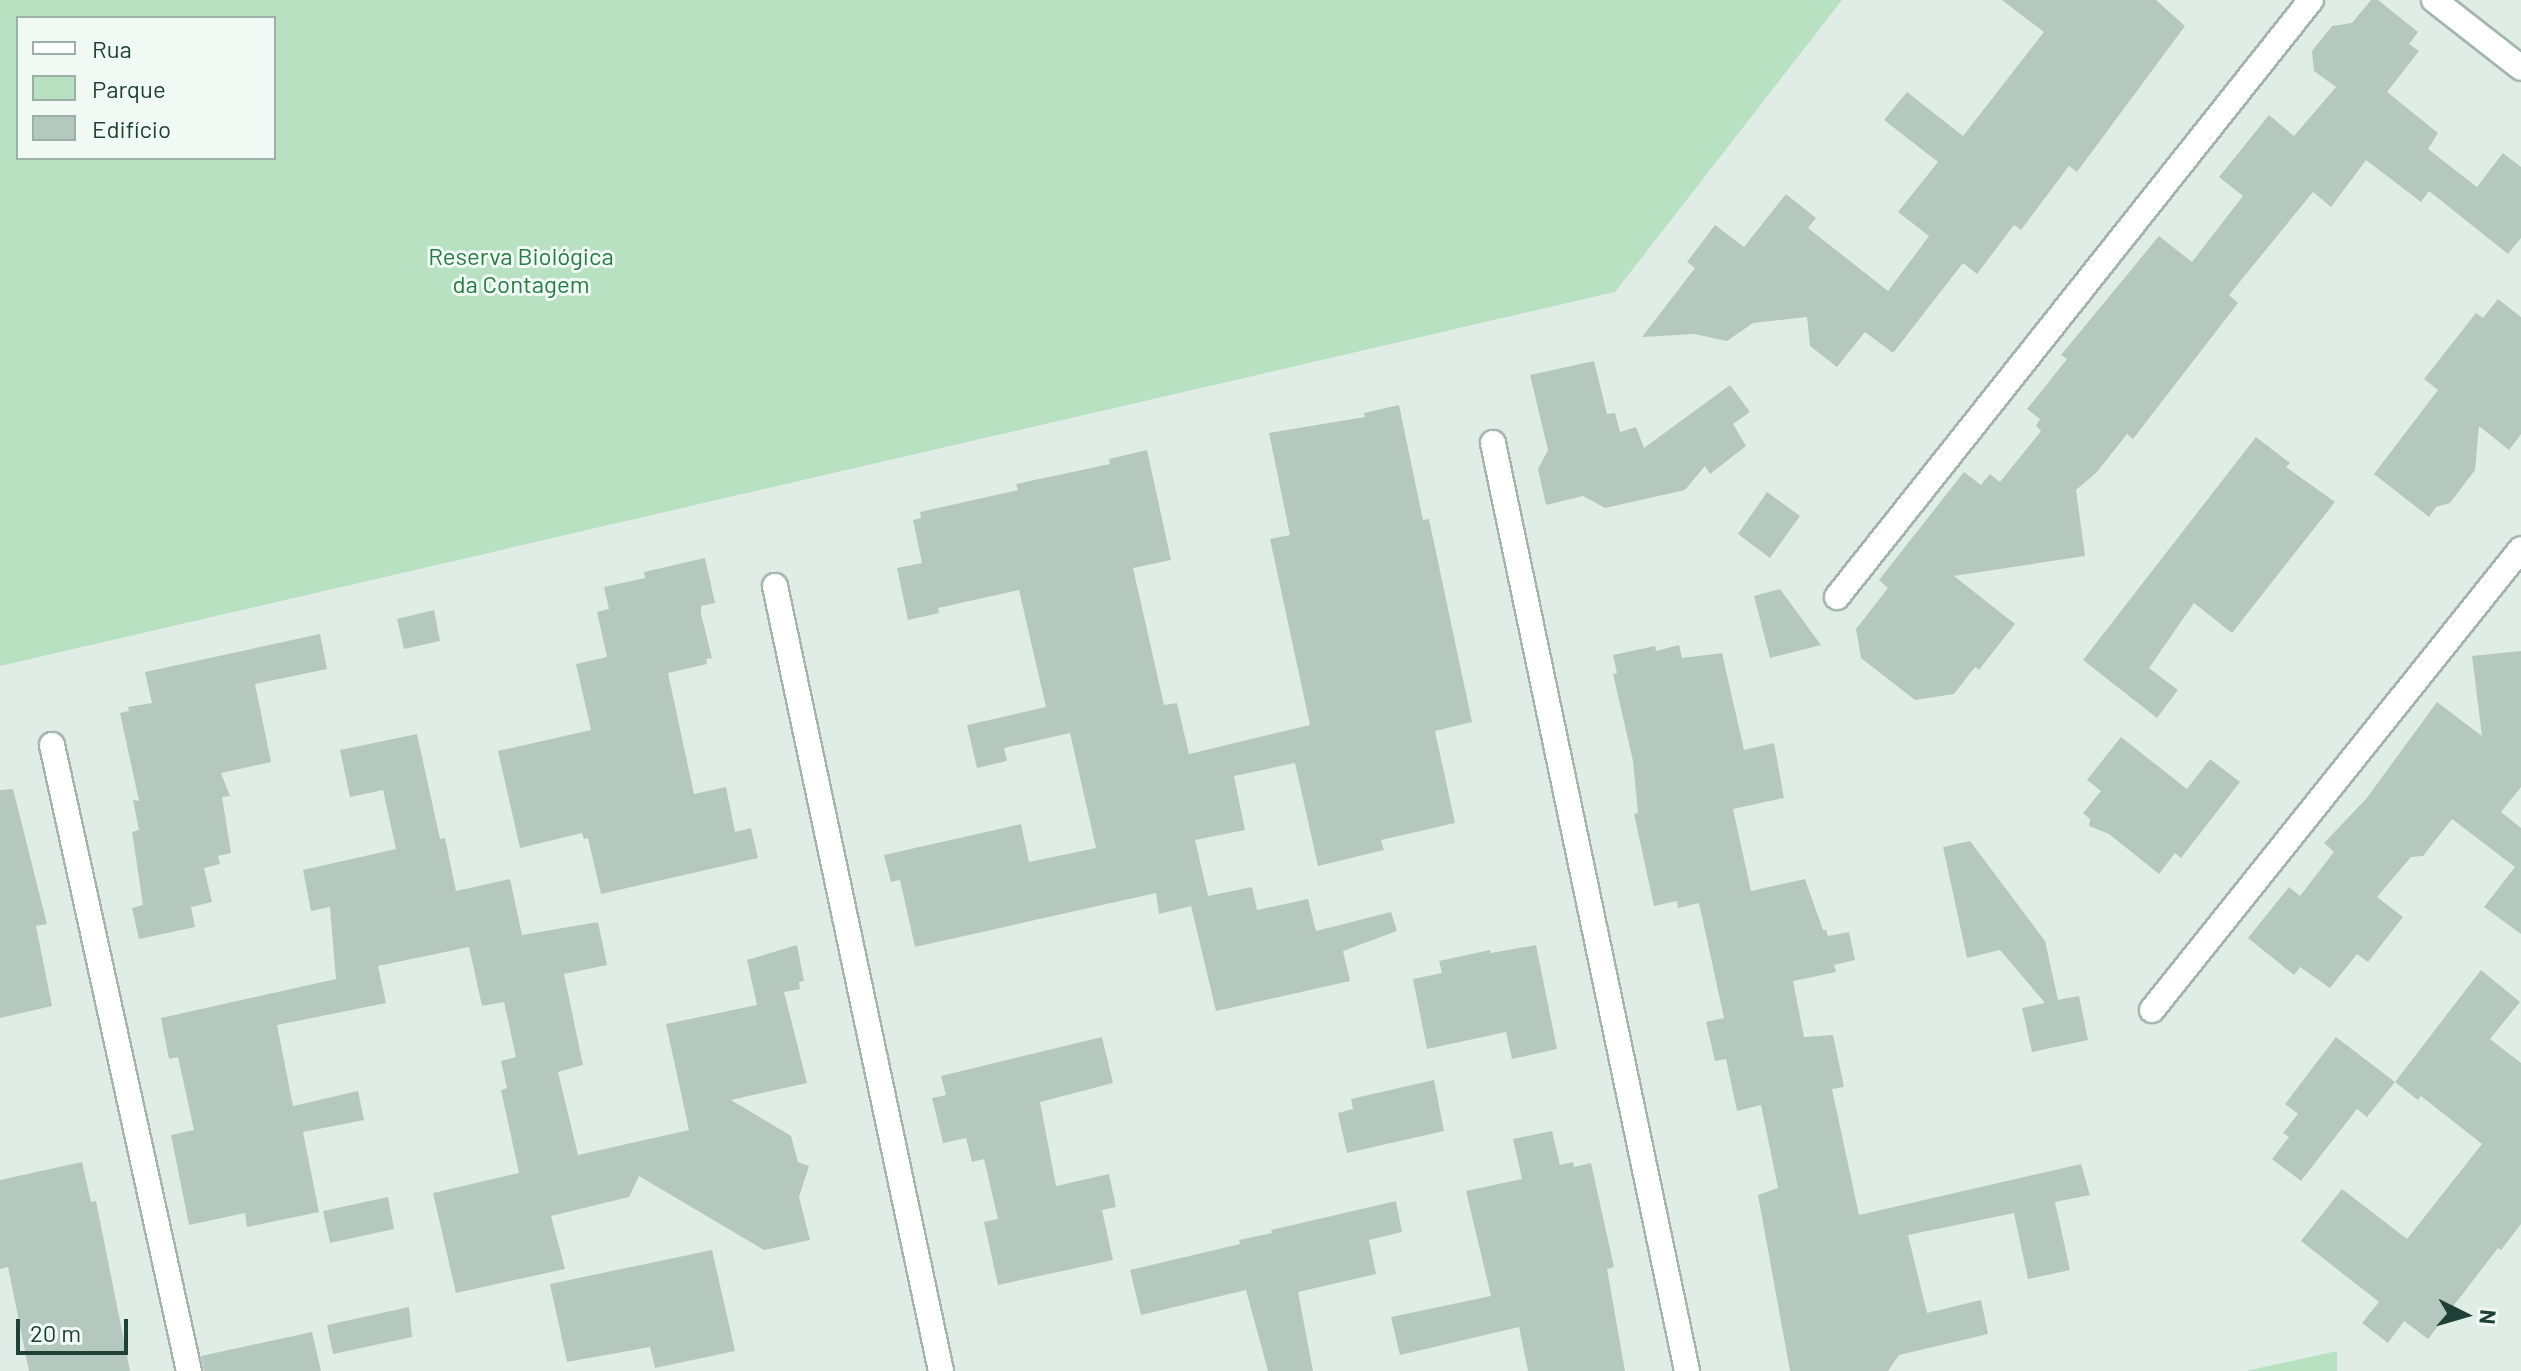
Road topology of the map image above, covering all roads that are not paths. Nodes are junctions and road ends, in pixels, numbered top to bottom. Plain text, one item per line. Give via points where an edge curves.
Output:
1 (2311, 0) edge
2 (2434, 0) edge
3 (2521, 68) edge
4 (1493, 443) dead end
5 (2521, 549) edge
6 (775, 586) dead end
7 (1837, 597) dead end
8 (52, 745) dead end
9 (2152, 1010) dead end
10 (189, 1371) edge
11 (941, 1371) edge
12 (1687, 1371) edge

1 - 7 street
2 - 3 street
4 - 12 street
5 - 9 street
6 - 11 street
8 - 10 street

